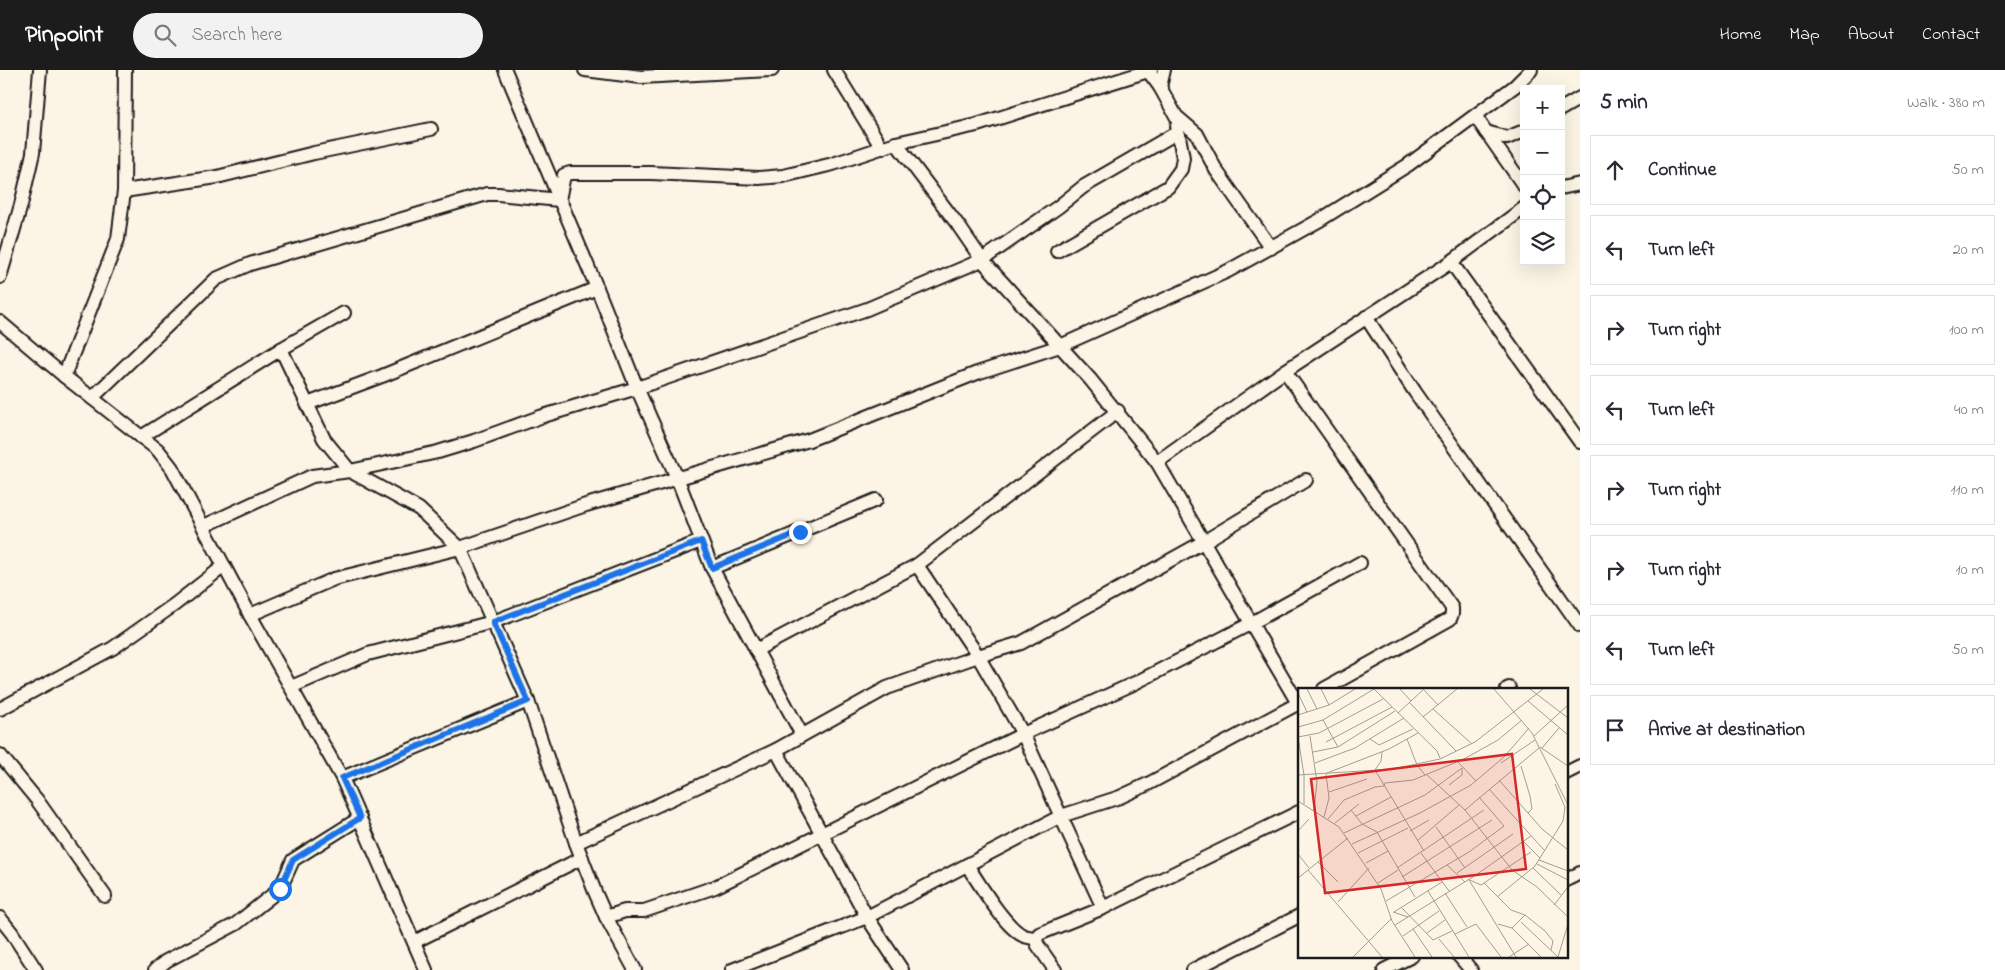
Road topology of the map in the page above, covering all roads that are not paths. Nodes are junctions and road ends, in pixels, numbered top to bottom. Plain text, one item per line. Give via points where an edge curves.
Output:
1 (40, 70) edge
2 (125, 70) edge
3 (505, 70) edge
4 (584, 70) edge
5 (772, 70) edge
6 (834, 70) edge
7 (1149, 70) edge
8 (1164, 70) edge
9 (1531, 70) edge
10 (615, 72) edge
11 (1160, 87) junction
12 (1580, 98) edge
13 (1565, 107) edge
14 (1176, 116) junction
15 (1475, 116) junction
16 (431, 129) dead end
17 (1178, 132) junction
18 (1486, 132) junction
19 (1520, 133) edge
20 (896, 143) junction
21 (882, 148) junction
22 (1520, 180) edge
23 (1580, 184) edge
24 (1565, 187) edge
25 (124, 191) junction
26 (559, 200) junction
27 (1520, 211) edge
28 (1272, 248) junction
29 (1057, 251) dead end
30 (982, 260) junction
31 (1451, 262) junction
32 (0, 277) edge
33 (597, 288) junction
34 (344, 313) dead end
35 (1366, 317) junction
36 (0, 322) edge
37 (1060, 346) junction
38 (281, 349) junction
39 (1285, 371) junction
40 (64, 376) junction
41 (636, 388) junction
42 (92, 398) junction
43 (307, 404) junction
44 (1118, 411) junction
45 (141, 437) junction
46 (1580, 442) edge
47 (1157, 462) junction
48 (350, 471) junction
49 (678, 480) junction
50 (1306, 480) dead end
51 (876, 500) dead end
52 (204, 526) junction
53 (701, 541) junction
54 (1205, 541) junction
55 (460, 548) junction
56 (1360, 563) dead end
57 (917, 565) junction
58 (224, 566) junction
59 (712, 568) junction
60 (250, 615) junction
61 (493, 622) junction
62 (1250, 624) junction
63 (1580, 626) edge
64 (756, 650) junction
65 (978, 656) junction
66 (291, 687) junction
67 (1326, 688) edge
68 (528, 701) junction
69 (1298, 702) edge
70 (1298, 705) edge
71 (0, 709) edge
72 (1022, 734) junction
73 (802, 735) junction
74 (776, 750) junction
75 (0, 755) edge
76 (1580, 766) edge
77 (1568, 772) edge
78 (342, 778) junction
79 (1298, 812) edge
80 (1061, 816) junction
81 (360, 818) junction
82 (820, 834) junction
83 (576, 843) junction
84 (582, 858) junction
85 (967, 865) junction
86 (1580, 873) edge
87 (1568, 879) edge
88 (105, 896) dead end
89 (1103, 908) junction
90 (606, 917) junction
91 (866, 917) junction
92 (1298, 917) edge
93 (0, 918) edge
94 (1036, 938) junction
95 (414, 942) junction
96 (1408, 958) edge
97 (1461, 958) edge
98 (36, 970) edge
99 (155, 970) edge
100 (426, 970) edge
101 (635, 970) edge
102 (732, 970) edge
103 (902, 970) edge
104 (1055, 970) edge
105 (1193, 970) edge
106 (1384, 970) edge
107 (1471, 970) edge

1 - 32 street via 33,153
2 - 25 street
3 - 26 street
4 - 10 street
5 - 10 street via 671,76
6 - 21 street
7 - 11 street
7 - 20 street via 977,126
8 - 11 street
9 - 15 street
11 - 14 street
12 - 13 street
14 - 17 street
14 - 28 street via 1197,134 1216,170
15 - 18 street
15 - 28 street via 1408,165
16 - 25 street via 217,177
17 - 29 street via 1183,158 1181,169 1168,187
17 - 30 street via 1083,187
18 - 19 street via 1507,138
18 - 22 street
20 - 21 street
20 - 30 street
21 - 26 street via 833,164 759,178 570,173 564,175
23 - 24 street
25 - 40 street via 118,239
26 - 33 street
26 - 42 street via 487,194 232,270 216,279
27 - 31 street
28 - 37 street
30 - 37 street
30 - 41 street via 867,309
31 - 35 street
31 - 46 street
33 - 41 street
33 - 43 street
34 - 38 street
35 - 39 street
35 - 63 street
36 - 40 street
37 - 44 street
37 - 49 street via 977,372 809,440
38 - 43 street
38 - 45 street
39 - 47 street
39 - 67 street via 1452,608 1450,619
40 - 42 street
41 - 48 street via 438,452
41 - 49 street
42 - 45 street
43 - 48 street via 324,439
44 - 47 street
44 - 57 street
45 - 52 street via 158,450 172,468
47 - 54 street
48 - 52 street via 312,476
48 - 55 street via 419,509
49 - 53 street
49 - 55 street via 586,505
50 - 54 street
51 - 59 street
52 - 58 street
53 - 59 street
53 - 61 street
54 - 62 street
54 - 65 street via 1036,636
55 - 60 street via 334,579
55 - 61 street
56 - 62 street
57 - 64 street
57 - 65 street
58 - 60 street
58 - 71 street via 113,648
59 - 64 street
60 - 66 street
61 - 66 street via 368,654
61 - 68 street
62 - 69 street
62 - 72 street via 1135,683
64 - 73 street
65 - 72 street
65 - 73 street via 887,688
66 - 78 street
68 - 78 street
68 - 83 street
70 - 80 street via 1148,784 1120,797
72 - 80 street
72 - 82 street
73 - 74 street
74 - 82 street
74 - 83 street
75 - 88 street via 37,800
76 - 77 street
78 - 81 street
79 - 89 street
80 - 85 street
80 - 89 street
81 - 95 street
81 - 99 street via 293,860 280,889 236,924
82 - 90 street via 715,887 644,911 625,911
82 - 91 street
83 - 84 street
84 - 90 street
84 - 95 street
85 - 91 street
85 - 94 street via 1014,928 1023,936
86 - 87 street
89 - 94 street
90 - 101 street
91 - 102 street
91 - 103 street
92 - 105 street
93 - 98 street
94 - 104 street via 1036,944
95 - 100 street
96 - 106 street
97 - 107 street

